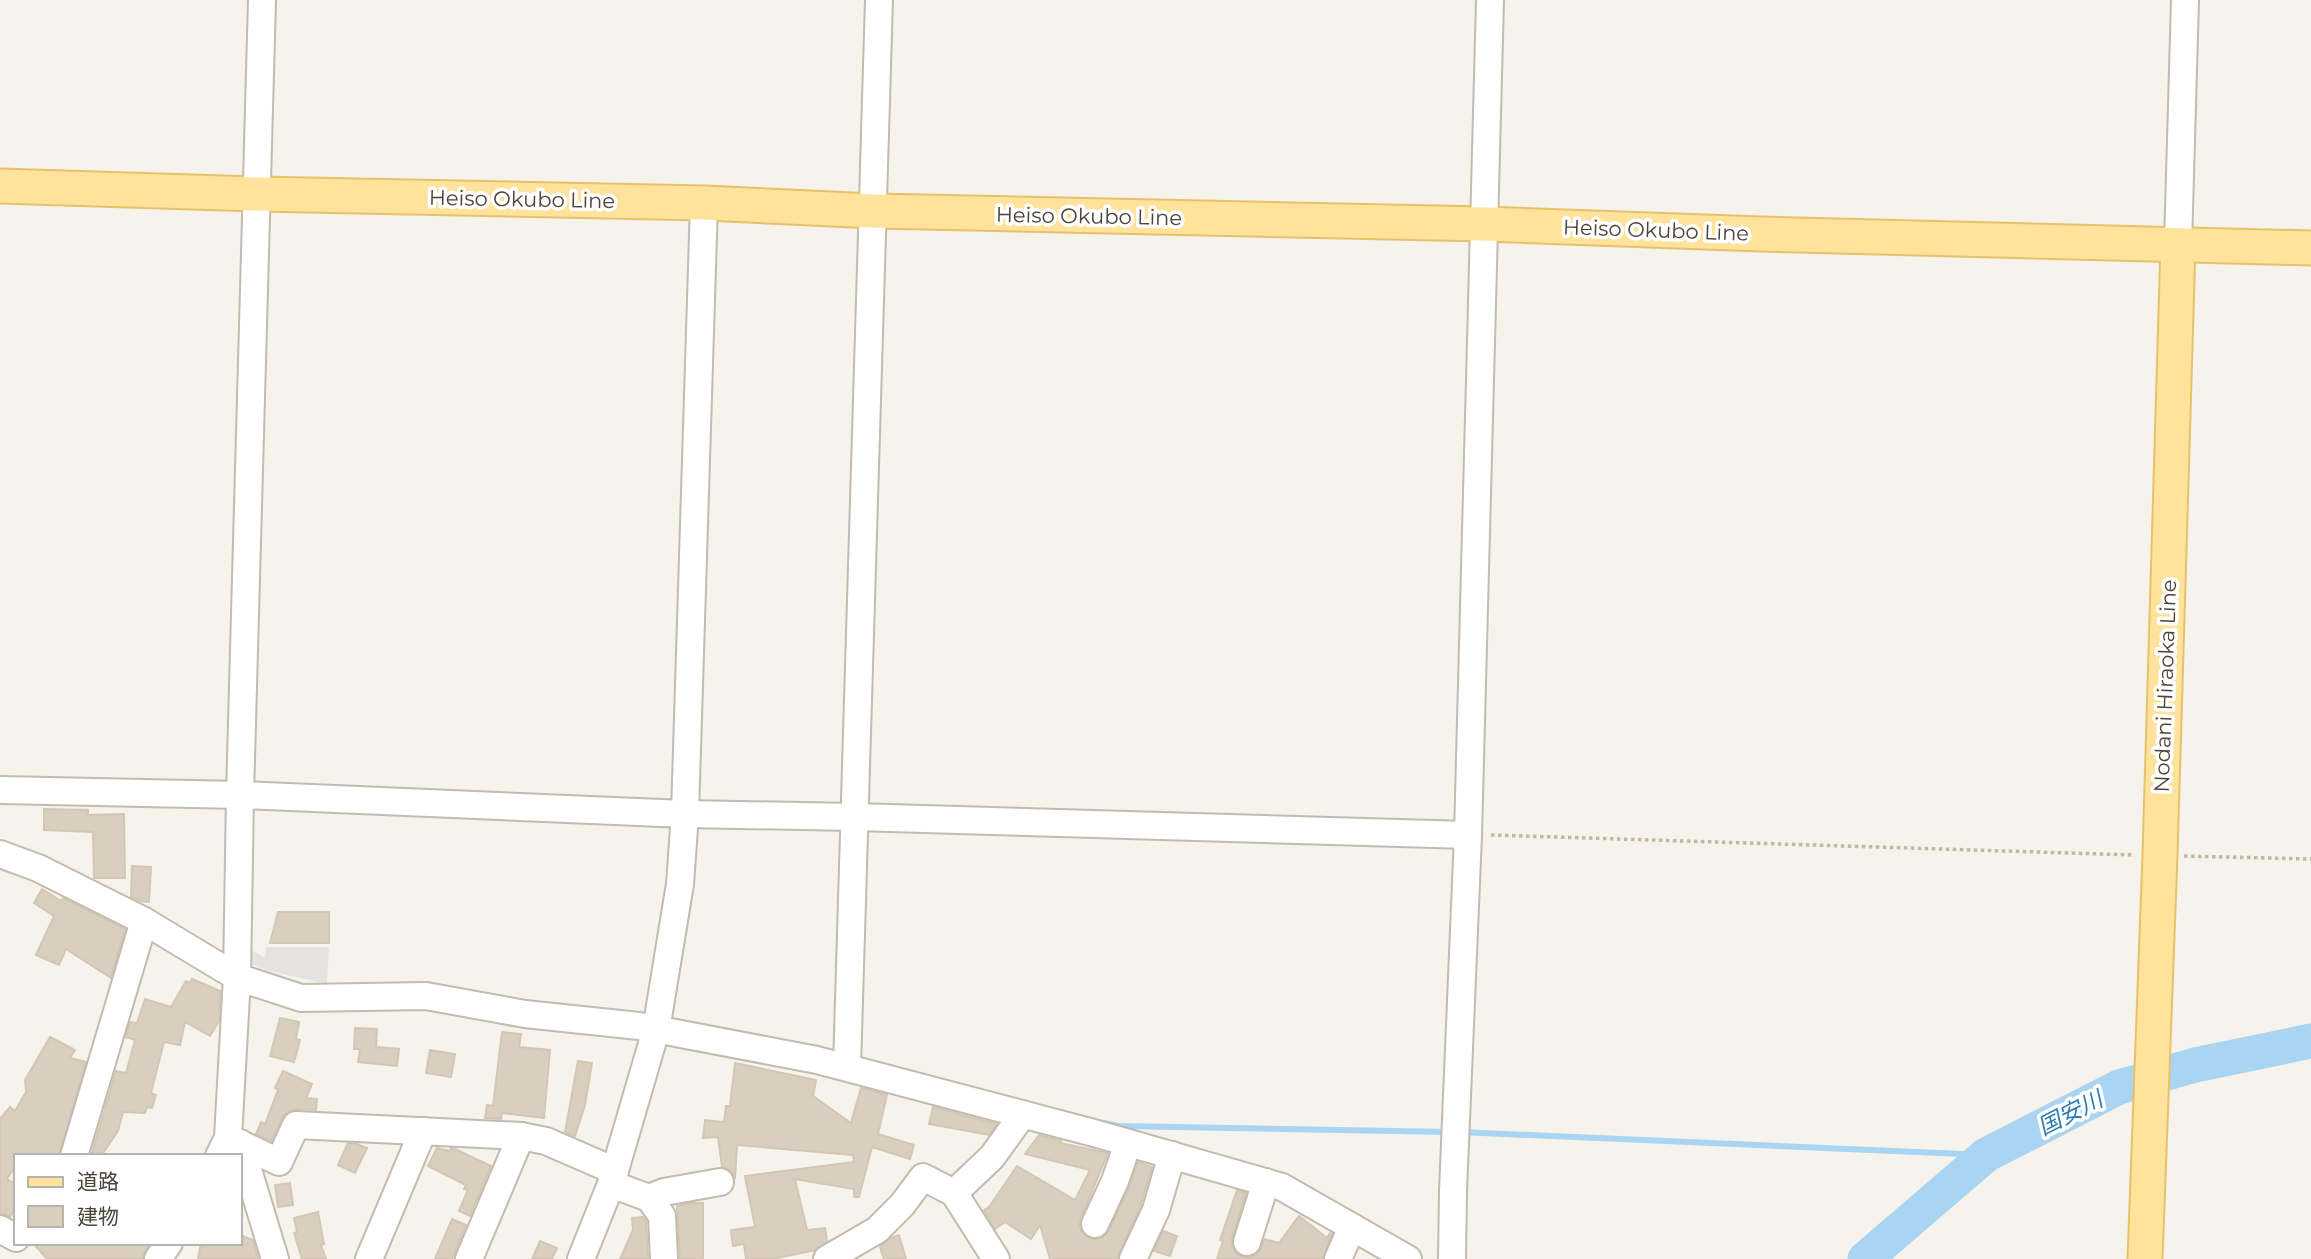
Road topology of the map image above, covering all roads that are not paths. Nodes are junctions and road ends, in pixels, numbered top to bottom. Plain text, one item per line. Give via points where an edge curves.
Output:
1 (262, 0) edge
2 (879, 0) edge
3 (1490, 0) edge
4 (2185, 0) edge
5 (0, 186) edge
6 (258, 194) junction
7 (704, 203) junction
8 (874, 211) junction
9 (1485, 223) junction
10 (2178, 245) junction
11 (2311, 248) edge
12 (0, 790) edge
13 (240, 795) junction
14 (685, 814) junction
15 (855, 817) junction
16 (1468, 835) junction
17 (0, 853) edge
18 (144, 921) junction
19 (237, 977) junction
20 (656, 1030) junction
21 (847, 1067) junction
22 (1023, 1114) junction
23 (424, 1131) junction
24 (521, 1136) junction
25 (1128, 1143) junction
26 (229, 1146) edge
27 (75, 1154) edge
28 (1172, 1155) junction
29 (613, 1177) junction
30 (242, 1178) edge
31 (720, 1182) dead end
32 (1266, 1182) junction
33 (954, 1193) junction
34 (649, 1198) junction
35 (1095, 1224) dead end
36 (1352, 1227) junction
37 (1247, 1242) dead end
38 (1394, 1256) edge
39 (275, 1259) edge
40 (369, 1259) edge
41 (469, 1259) edge
42 (581, 1259) edge
43 (664, 1259) edge
44 (827, 1259) edge
45 (996, 1259) edge
46 (1133, 1259) edge
47 (1338, 1259) edge
48 (1452, 1259) edge
49 (2146, 1259) edge

1 - 6 street
2 - 8 street
3 - 9 street
4 - 10 street
5 - 6 main road, Heiso Okubo Line
6 - 7 main road, Heiso Okubo Line
6 - 13 street
7 - 8 main road, Heiso Okubo Line
7 - 14 street
8 - 9 main road, Heiso Okubo Line
8 - 15 street
9 - 10 main road, Heiso Okubo Line
9 - 16 street
10 - 11 main road
10 - 49 main road, Nodani Hiraoka Line
12 - 13 street
13 - 14 street
13 - 19 street
14 - 15 street
14 - 20 street via 680,884
15 - 16 street
15 - 21 street
16 - 48 street
17 - 18 street
18 - 19 street
18 - 27 street
19 - 20 street via 301,998 426,996
19 - 26 street
20 - 21 street
20 - 29 street
21 - 22 street
22 - 25 street
22 - 33 street via 992,1157
23 - 24 street
23 - 26 street via 296,1125 279,1162
23 - 40 street
24 - 29 street via 546,1140
24 - 41 street
25 - 28 street
25 - 35 street
28 - 32 street
28 - 46 street via 1156,1210
29 - 34 street
29 - 42 street
30 - 39 street
31 - 34 street
32 - 36 street
32 - 37 street
33 - 44 street via 923,1177 877,1230
33 - 45 street
34 - 43 street via 662,1216
36 - 38 street
36 - 47 street

